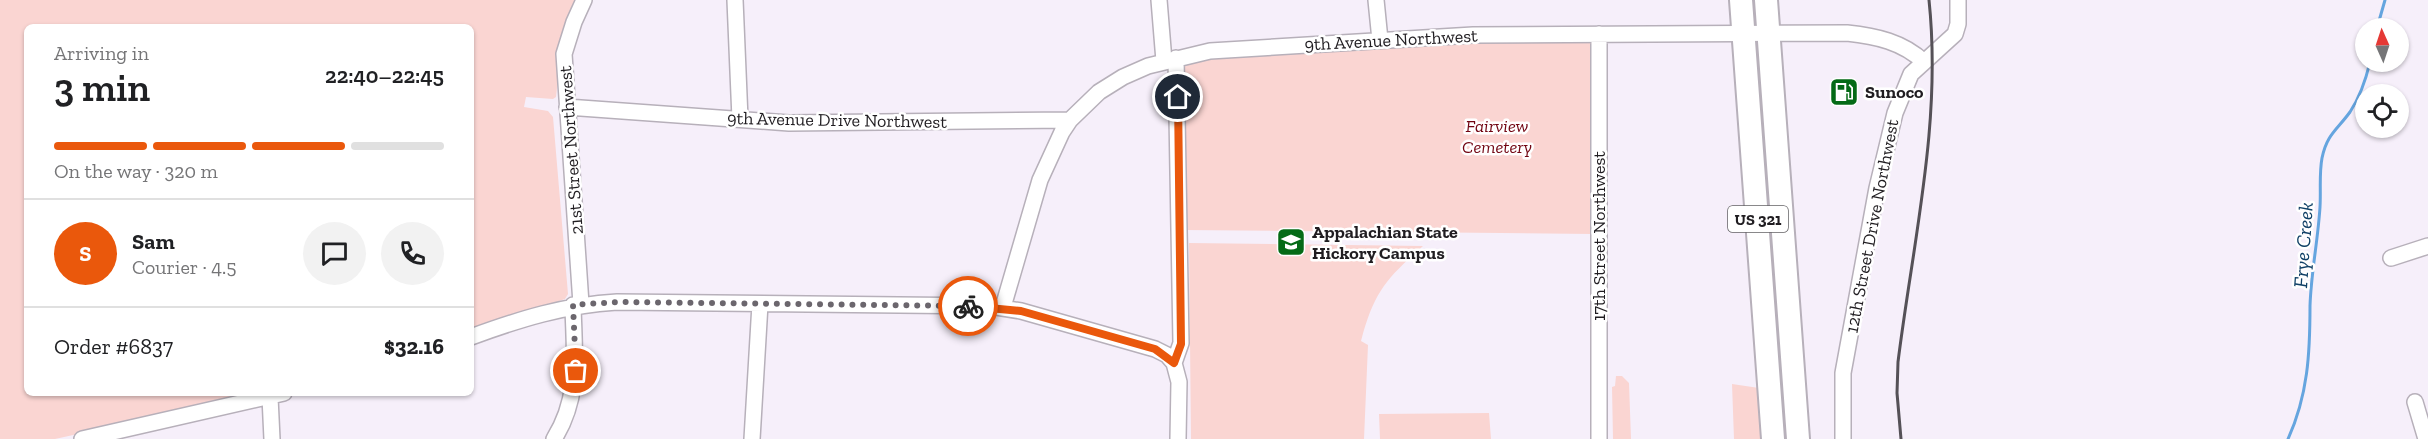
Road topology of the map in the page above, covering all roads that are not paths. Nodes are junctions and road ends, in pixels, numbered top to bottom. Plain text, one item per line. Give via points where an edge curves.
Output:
1 (584, 0) edge
2 (735, 0) edge
3 (1159, 0) edge
4 (1376, 0) edge
5 (1741, 0) edge
6 (1766, 0) edge
7 (1958, 0) edge
8 (1599, 34) junction
9 (1745, 34) junction
10 (1770, 34) junction
11 (1380, 40) junction
12 (1170, 59) junction
13 (1924, 62) junction
14 (567, 107) junction
15 (740, 119) junction
16 (1070, 120) junction
17 (2428, 246) edge
18 (2391, 258) dead end
19 (760, 304) junction
20 (577, 305) junction
21 (1003, 307) junction
22 (474, 336) edge
23 (1174, 363) junction
24 (273, 396) edge
25 (277, 396) edge
26 (2415, 402) dead end
27 (82, 439) edge
28 (272, 439) edge
29 (554, 439) edge
30 (752, 439) edge
31 (1178, 439) edge
32 (1599, 439) edge
33 (1773, 439) edge
34 (1798, 439) edge
35 (1843, 439) edge
36 (2426, 439) edge

1 - 14 street, 21st Street Northwest via 564,54
2 - 15 street
3 - 12 street
4 - 11 street
5 - 9 highway, US 321
6 - 10 highway, US 321
7 - 13 street, 12th Street Drive Northwest via 1955,34
8 - 9 street, 9th Avenue Northwest
8 - 11 street, 9th Avenue Northwest
8 - 32 street, 17th Street Northwest
9 - 10 street, 9th Avenue Northwest
9 - 33 highway, US 321
10 - 13 street, 9th Avenue Northwest via 1867,35 1902,46
10 - 34 highway, US 321
11 - 12 street, 9th Avenue Northwest via 1221,50
12 - 16 street, 9th Avenue Northwest via 1111,83
12 - 23 street via 1181,344
13 - 35 street, 12th Street Drive Northwest via 1911,74 1900,96 1879,179 1843,373
14 - 15 street, 9th Avenue Drive Northwest
14 - 20 street, 21st Street Northwest
15 - 16 street, 9th Avenue Drive Northwest via 789,123
16 - 21 street, 9th Avenue Northwest via 1040,180
17 - 18 street
19 - 20 street
19 - 21 street
19 - 30 street
20 - 22 street
20 - 29 street, 21st Street Northwest via 575,384 565,419
21 - 23 street via 1155,349
23 - 31 street via 1179,382
24 - 27 street
25 - 28 street
26 - 36 street

